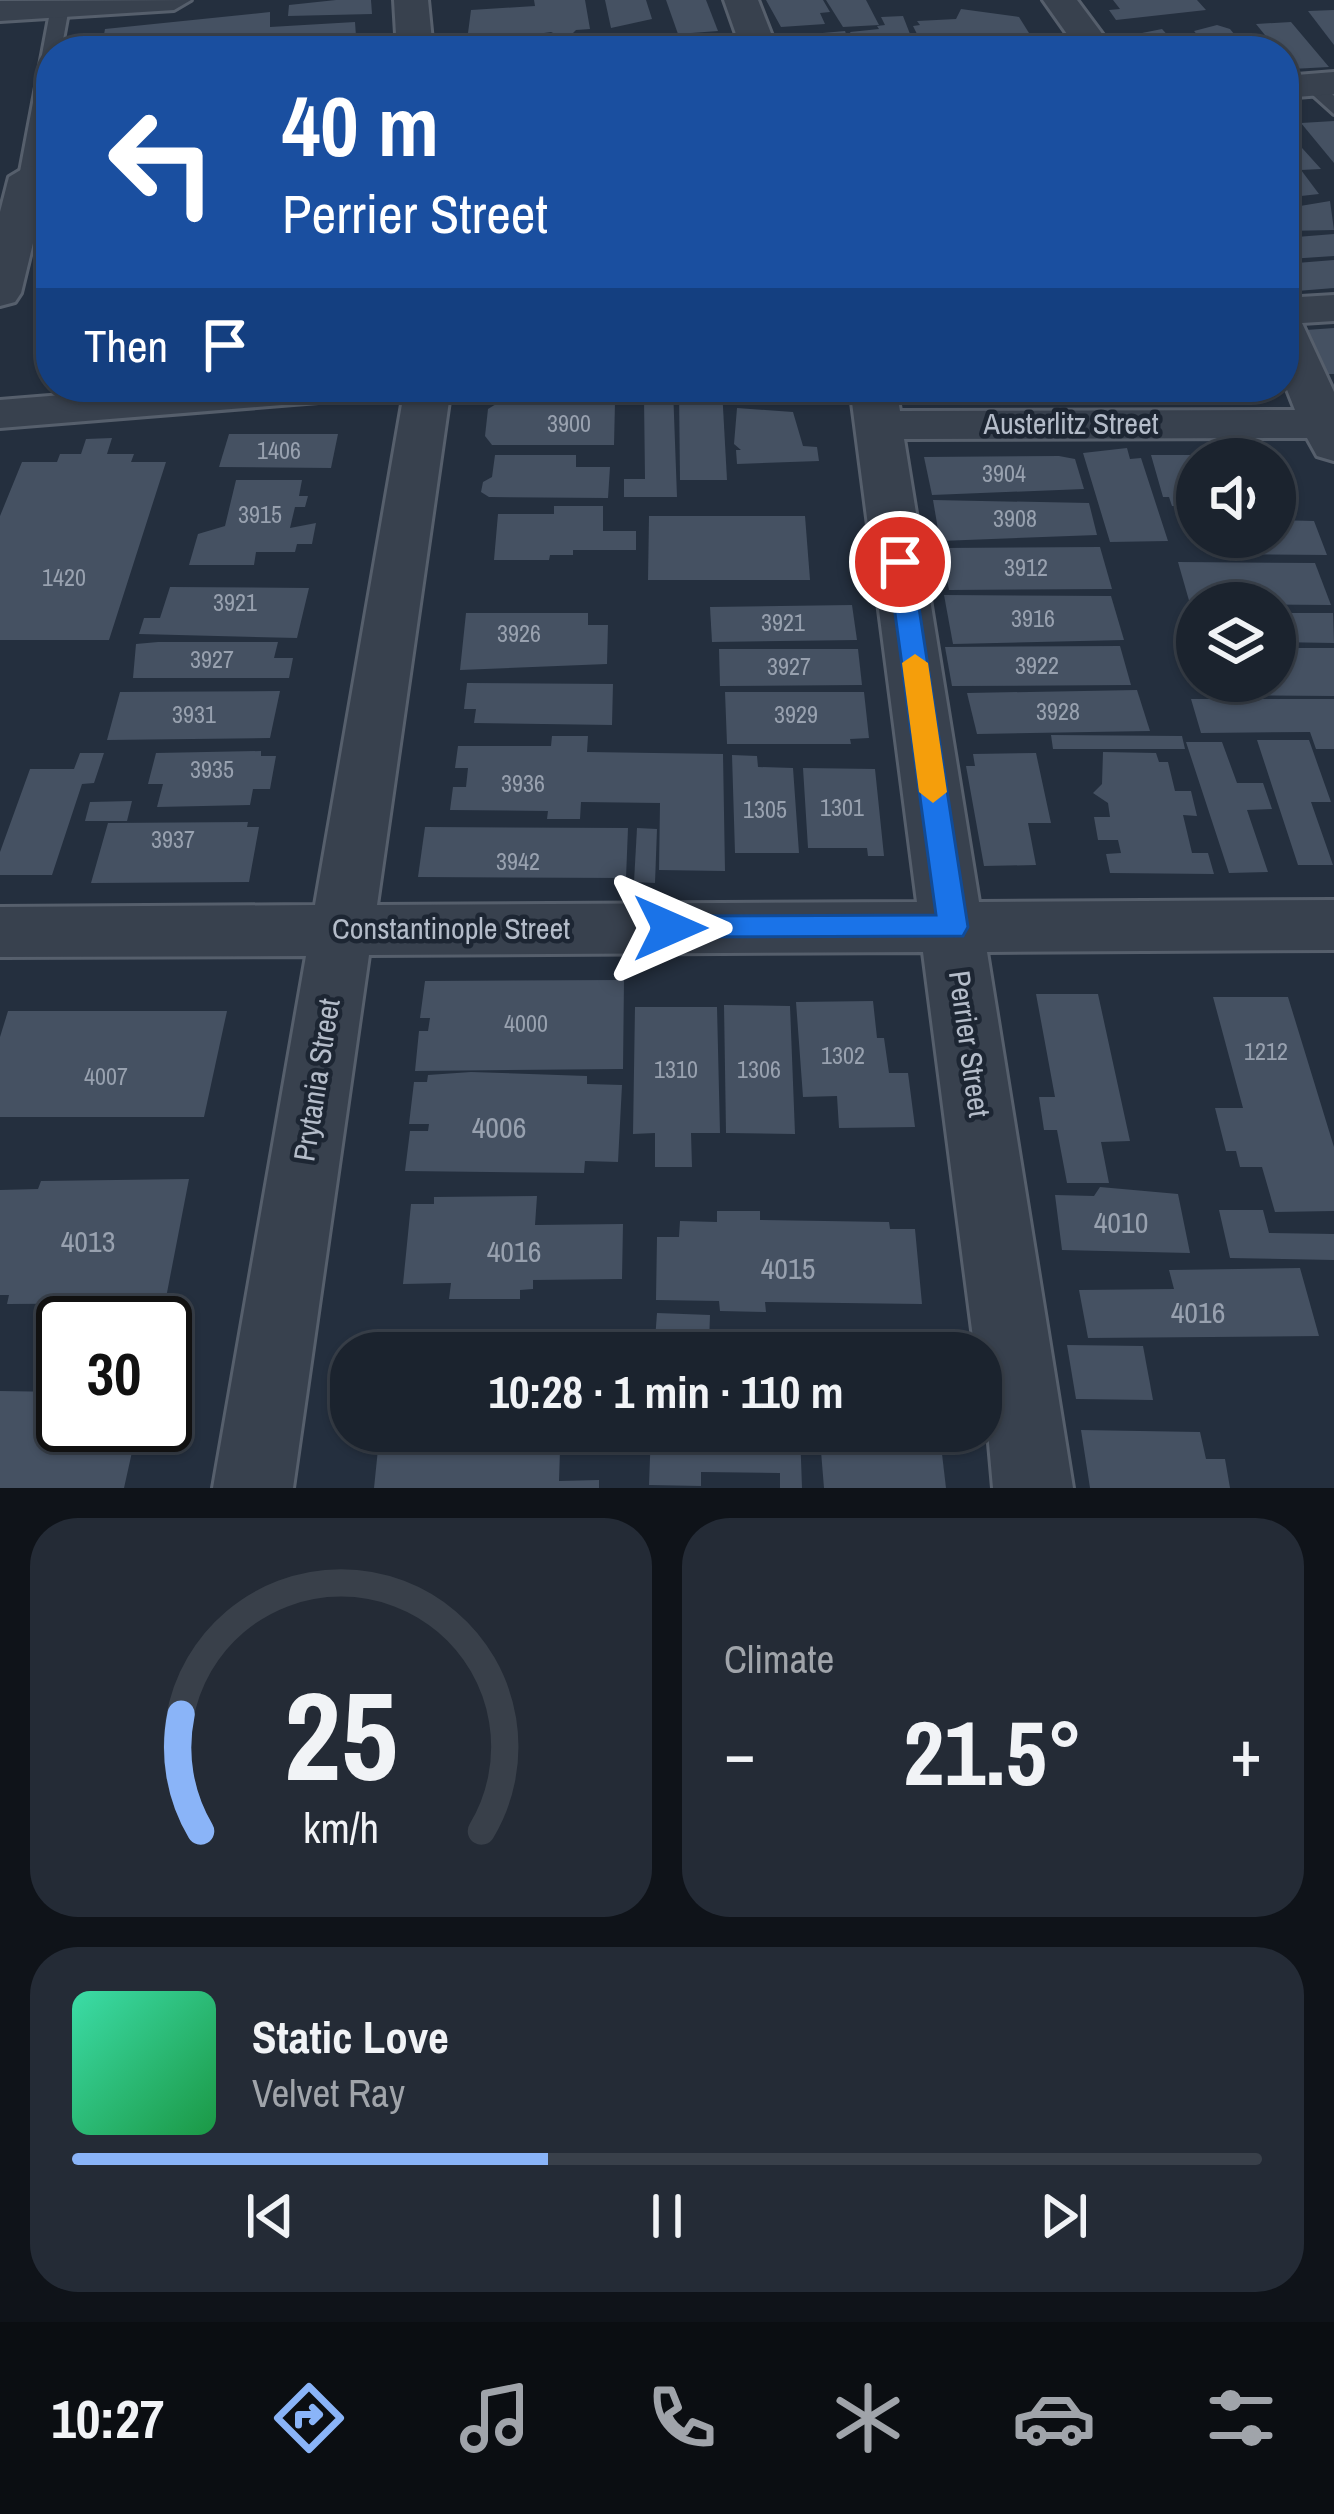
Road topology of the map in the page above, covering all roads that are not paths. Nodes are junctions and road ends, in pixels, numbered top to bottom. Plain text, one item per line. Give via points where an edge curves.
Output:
1 (174, 0) edge
2 (411, 0) edge
3 (741, 0) edge
4 (1060, 0) edge
5 (60, 7) junction
6 (0, 11) edge
7 (54, 36) edge
8 (415, 36) edge
9 (754, 36) edge
10 (1086, 36) edge
11 (36, 128) edge
12 (26, 178) edge
13 (0, 293) edge
14 (1334, 308) edge
15 (1299, 310) edge
16 (1299, 362) edge
17 (147, 402) edge
18 (426, 402) edge
19 (876, 406) edge
20 (0, 414) edge
21 (1331, 431) edge
22 (1334, 925) edge
23 (952, 927) junction
24 (340, 930) junction
25 (0, 932) edge
26 (253, 1488) edge
27 (1033, 1488) edge

1 - 5 street
2 - 8 street
3 - 9 street
4 - 10 street
5 - 6 street
5 - 7 lane
11 - 12 lane
12 - 13 street
14 - 15 street
16 - 21 street
17 - 20 street
18 - 24 street, Prytania Street
19 - 21 street, Austerlitz Street
19 - 23 street, Perrier Street
22 - 23 street, Constantinople Street
23 - 24 street, Constantinople Street
23 - 27 street, Perrier Street
24 - 25 street, Constantinople Street
24 - 26 street, Prytania Street

